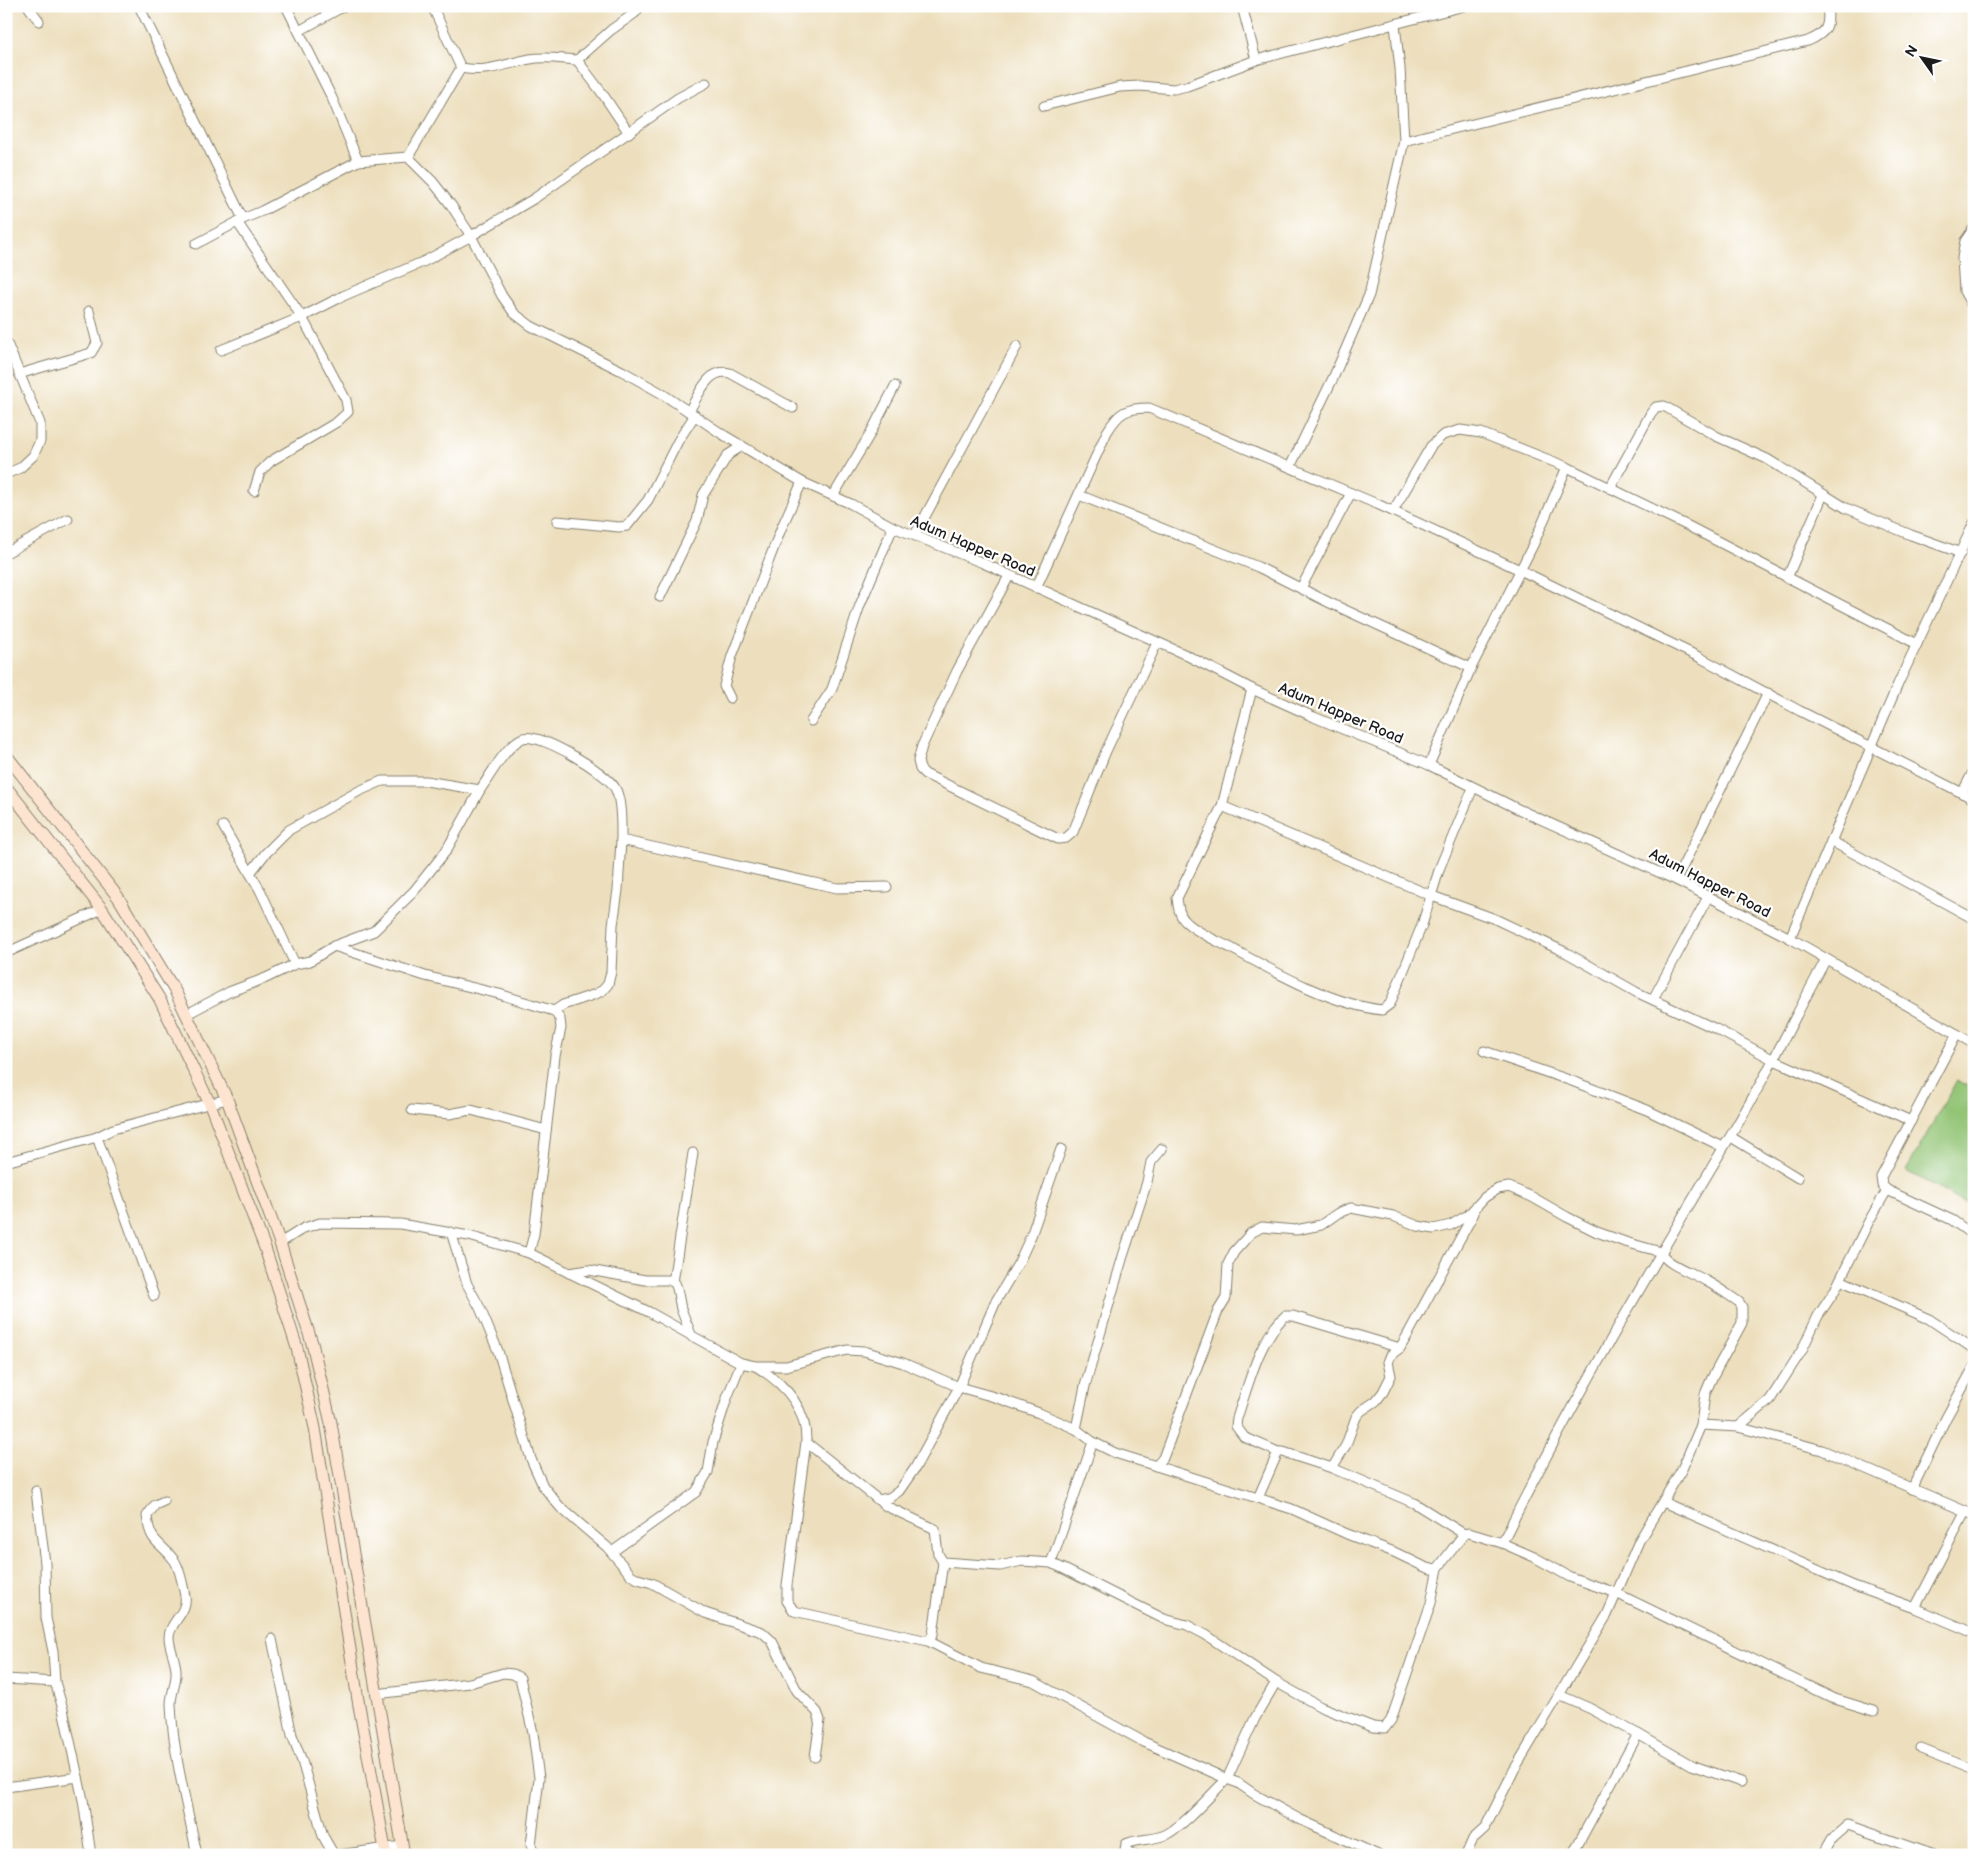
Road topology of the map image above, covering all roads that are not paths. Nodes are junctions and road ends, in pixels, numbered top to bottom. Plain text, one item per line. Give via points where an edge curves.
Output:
1 (28, 6) edge
2 (139, 6) edge
3 (286, 6) edge
4 (344, 6) edge
5 (432, 6) edge
6 (640, 6) edge
7 (1242, 6) edge
8 (1464, 6) edge
9 (1827, 6) edge
10 (39, 21) dead end
11 (1395, 25) junction
12 (299, 32) junction
13 (577, 60) junction
14 (1256, 60) junction
15 (461, 68) junction
16 (706, 83) dead end
17 (1044, 106) dead end
18 (629, 134) junction
19 (1404, 141) junction
20 (408, 157) junction
21 (358, 161) junction
22 (240, 220) junction
23 (1974, 228) edge
24 (471, 236) junction
25 (196, 244) dead end
26 (1974, 309) edge
27 (89, 311) dead end
28 (302, 317) junction
29 (6, 341) edge
30 (1017, 346) dead end
31 (221, 350) dead end
32 (19, 374) junction
33 (895, 386) dead end
34 (793, 408) dead end
35 (692, 413) junction
36 (742, 446) junction
37 (1290, 467) junction
38 (1567, 467) junction
39 (6, 474) edge
40 (802, 482) junction
41 (1610, 488) junction
42 (254, 491) dead end
43 (1351, 493) junction
44 (1079, 495) junction
45 (1823, 495) junction
46 (833, 496) junction
47 (1393, 511) junction
48 (68, 519) dead end
49 (557, 520) dead end
50 (1974, 523) edge
51 (894, 527) junction
52 (916, 535) junction
53 (6, 553) edge
54 (1960, 553) junction
55 (1520, 570) junction
56 (1009, 576) junction
57 (1787, 578) junction
58 (1036, 588) junction
59 (1301, 588) junction
60 (660, 596) dead end
61 (1157, 643) junction
62 (1917, 644) junction
63 (1472, 668) junction
64 (1252, 689) junction
65 (1768, 693) junction
66 (730, 698) dead end
67 (811, 721) dead end
68 (1871, 748) junction
69 (6, 755) edge
70 (1429, 765) junction
71 (1974, 770) edge
72 (22, 773) junction
73 (6, 786) edge
74 (1472, 788) junction
75 (480, 790) junction
76 (1962, 793) junction
77 (1974, 799) edge
78 (1222, 806) junction
79 (223, 826) dead end
80 (621, 840) junction
81 (1831, 841) junction
82 (250, 873) junction
83 (1676, 880) junction
84 (887, 887) dead end
85 (1432, 896) junction
86 (1708, 897) junction
87 (102, 909) junction
88 (1974, 919) edge
89 (1790, 938) junction
90 (334, 946) junction
91 (6, 953) edge
92 (1826, 959) junction
93 (295, 964) junction
94 (1653, 999) junction
95 (554, 1011) junction
96 (187, 1014) junction
97 (1957, 1034) junction
98 (1974, 1044) edge
99 (1484, 1051) dead end
100 (1774, 1060) junction
101 (227, 1099) junction
102 (210, 1104) junction
103 (412, 1110) dead end
104 (1911, 1121) junction
105 (546, 1130) junction
106 (98, 1137) junction
107 (1730, 1137) junction
108 (1723, 1148) junction
109 (1061, 1149) dead end
110 (1162, 1149) dead end
111 (693, 1153) dead end
112 (6, 1162) edge
113 (1798, 1178) dead end
114 (1887, 1190) junction
115 (1477, 1208) junction
116 (451, 1232) junction
117 (1974, 1236) edge
118 (280, 1243) junction
119 (1661, 1252) junction
120 (529, 1253) junction
121 (569, 1273) junction
122 (1840, 1280) junction
123 (672, 1282) junction
124 (154, 1296) dead end
125 (692, 1337) junction
126 (1400, 1348) junction
127 (1974, 1349) edge
128 (741, 1363) junction
129 (755, 1366) junction
130 (1974, 1367) edge
131 (959, 1387) junction
132 (1701, 1425) junction
133 (1738, 1427) junction
134 (1076, 1429) junction
135 (806, 1442) junction
136 (1092, 1442) junction
137 (1278, 1452) junction
138 (1156, 1466) junction
139 (1332, 1468) junction
140 (1912, 1489) junction
141 (36, 1491) dead end
142 (1258, 1498) junction
143 (164, 1500) dead end
144 (878, 1500) junction
145 (1663, 1502) junction
146 (1970, 1513) edge
147 (1464, 1534) junction
148 (1502, 1543) junction
149 (612, 1552) junction
150 (943, 1562) junction
151 (1051, 1564) junction
152 (1438, 1568) junction
153 (1616, 1593) junction
154 (1915, 1608) junction
155 (1974, 1633) edge
156 (272, 1639) dead end
157 (928, 1641) junction
158 (6, 1679) edge
159 (55, 1682) junction
160 (1276, 1682) junction
161 (376, 1694) junction
162 (1559, 1695) junction
163 (1874, 1711) dead end
164 (1638, 1734) junction
165 (1922, 1749) dead end
166 (815, 1757) dead end
167 (1974, 1770) edge
168 (78, 1777) junction
169 (1227, 1779) junction
170 (1741, 1782) dead end
171 (6, 1787) edge
172 (403, 1850) edge
173 (385, 1851) edge
174 (1931, 1854) edge
175 (91, 1855) edge
176 (197, 1855) edge
177 (334, 1855) edge
178 (338, 1855) edge
179 (535, 1855) edge
180 (1134, 1855) edge
181 (1378, 1855) edge
182 (1466, 1855) edge
183 (1572, 1855) edge
184 (1823, 1855) edge

1 - 10 street
2 - 22 street
3 - 12 street
4 - 12 street
5 - 15 street
6 - 13 street
7 - 14 street
8 - 11 street
9 - 19 street via 1827,28 1808,41
11 - 14 street
11 - 19 street
12 - 21 street via 332,98
13 - 15 street via 547,57 477,71
13 - 18 street
14 - 17 street via 1174,89 1120,87
15 - 20 street
16 - 18 street via 678,98
18 - 24 street via 535,198
19 - 37 street via 1369,295
20 - 21 street
20 - 24 street, Adum Happer Road via 433,182
21 - 22 street
22 - 25 street
22 - 28 street
23 - 26 street via 1964,242 1962,258 1964,291
24 - 28 street via 425,261
24 - 35 street, Adum Happer Road via 514,313 531,326 622,371
27 - 32 street via 97,343 91,353
28 - 31 street
28 - 42 street via 346,400 348,412 337,422 271,461 260,472
29 - 32 street
30 - 52 street
32 - 39 street via 40,423 40,441 34,456 20,468
33 - 46 street
34 - 35 street via 722,371 710,376
35 - 36 street, Adum Happer Road
35 - 49 street via 648,500 627,526
36 - 40 street, Adum Happer Road
36 - 60 street via 728,455 703,495 697,521
37 - 43 street
37 - 44 street via 1168,415 1149,408 1132,408 1117,416 1107,432
38 - 41 street
38 - 47 street via 1481,433 1460,430 1443,435 1431,446
38 - 55 street
40 - 46 street, Adum Happer Road
40 - 66 street via 732,656 724,686
41 - 45 street via 1651,413 1656,407 1664,406 1716,436 1767,459
41 - 57 street
43 - 47 street
43 - 59 street
44 - 58 street
44 - 59 street via 1230,555
45 - 54 street via 1846,508
45 - 57 street
46 - 51 street, Adum Happer Road
47 - 55 street
48 - 53 street
50 - 54 street
51 - 52 street, Adum Happer Road
51 - 67 street via 860,605 832,689
52 - 56 street, Adum Happer Road
54 - 62 street
55 - 63 street
55 - 65 street
56 - 58 street, Adum Happer Road
56 - 61 street via 944,696 918,761 925,774 1058,839 1073,832 1106,751
57 - 62 street
58 - 61 street, Adum Happer Road
59 - 63 street
61 - 64 street, Adum Happer Road
62 - 68 street
63 - 70 street
64 - 70 street, Adum Happer Road
64 - 78 street
65 - 68 street
65 - 83 street
68 - 76 street
68 - 81 street
69 - 72 street
70 - 74 street, Adum Happer Road
71 - 76 street
72 - 73 street
72 - 96 street via 118,897
73 - 87 street
74 - 83 street, Adum Happer Road
74 - 85 street via 1440,867
75 - 80 street via 512,746 531,737 581,760 616,788
75 - 82 street via 426,781 382,782 359,790 289,830
75 - 90 street via 446,851 414,891 374,931
76 - 77 street
78 - 85 street
78 - 85 street via 1176,898 1184,921 1240,953 1333,998 1382,1010 1390,1004
79 - 82 street
80 - 84 street via 837,888
80 - 95 street via 608,984 596,994 563,1004
81 - 88 street
81 - 89 street
82 - 93 street
83 - 86 street, Adum Happer Road
85 - 94 street via 1481,913 1552,946
86 - 89 street, Adum Happer Road
86 - 94 street
87 - 91 street
87 - 102 street via 159,998
89 - 92 street, Adum Happer Road
90 - 93 street via 310,961
90 - 95 street via 425,976
92 - 97 street, Adum Happer Road
92 - 100 street
93 - 96 street
94 - 100 street
95 - 105 street via 560,1019 561,1028
96 - 101 street
97 - 98 street, Adum Happer Road
97 - 104 street
99 - 108 street via 1647,1110
100 - 104 street
100 - 107 street
101 - 102 street
101 - 118 street
102 - 106 street via 114,1128
102 - 173 street via 272,1267 299,1357 315,1428
103 - 105 street via 449,1114 471,1110
104 - 114 street via 1881,1177
105 - 120 street
106 - 112 street
106 - 124 street
107 - 108 street
107 - 113 street
108 - 119 street
109 - 131 street via 1031,1236 996,1301
110 - 134 street via 1151,1162 1085,1386
111 - 123 street
114 - 117 street via 1952,1220
114 - 122 street
115 - 119 street via 1485,1197 1509,1187 1597,1232
115 - 126 street
115 - 138 street via 1451,1225 1434,1229 1393,1216 1351,1208 1321,1225 1296,1230 1262,1227 1251,1233 1228,1264 1226,1298 1218,1311 1163,1458
116 - 118 street via 400,1224 320,1223 304,1228
116 - 120 street
116 - 149 street via 467,1284 498,1351 531,1458 543,1486 560,1507
118 - 161 street via 312,1343 331,1424
119 - 132 street via 1742,1307 1742,1323 1705,1394
119 - 148 street via 1540,1466
120 - 121 street
121 - 123 street via 590,1270
121 - 125 street
122 - 127 street via 1929,1320
122 - 133 street via 1770,1400
123 - 125 street via 677,1288
125 - 128 street
126 - 137 street via 1285,1316 1271,1332 1258,1359 1236,1426 1244,1436
126 - 139 street via 1388,1362 1391,1376 1383,1392 1356,1417 1346,1445
128 - 129 street
128 - 149 street via 713,1442 704,1481 696,1492
129 - 131 street via 786,1366 847,1350 864,1350
129 - 135 street via 792,1395 801,1414
130 - 140 street
131 - 134 street via 998,1398
131 - 144 street via 899,1491
132 - 133 street
132 - 145 street
133 - 140 street via 1822,1450
134 - 136 street
135 - 144 street
135 - 157 street via 787,1601 794,1611
136 - 138 street
136 - 151 street
137 - 139 street
137 - 142 street
138 - 142 street
139 - 147 street via 1414,1503
140 - 146 street
141 - 159 street via 45,1563 46,1618
142 - 152 street via 1292,1509 1425,1567
143 - 176 street via 155,1505 147,1516 148,1528 153,1539 175,1561 185,1596 184,1609 171,1629 169,1639 176,1667 171,1702 174,1738
144 - 150 street via 935,1529 938,1554
145 - 153 street via 1639,1542
145 - 154 street via 1854,1586
146 - 154 street
147 - 148 street
147 - 152 street
148 - 153 street via 1570,1577
149 - 166 street via 638,1579 705,1613 762,1632 772,1640 796,1691 817,1712 820,1720
150 - 151 street via 1000,1566 1022,1561
150 - 157 street via 933,1634
151 - 160 street via 1089,1580 1164,1620 1188,1625
152 - 160 street via 1431,1603 1391,1720 1384,1728 1373,1727 1321,1707
153 - 162 street via 1607,1615
153 - 163 street via 1835,1699
154 - 155 street
156 - 177 street via 292,1735 323,1836
157 - 169 street via 980,1668 1033,1681 1144,1742
158 - 159 street
159 - 168 street
160 - 169 street via 1255,1718
161 - 172 street
161 - 179 street via 470,1683 503,1672 520,1678 533,1733 539,1778 531,1845
162 - 164 street
162 - 182 street via 1514,1770 1485,1828 1473,1838
164 - 170 street via 1691,1765
164 - 183 street
165 - 167 street
168 - 171 street
168 - 175 street
169 - 180 street via 1166,1835 1126,1844 1125,1850
169 - 181 street via 1299,1819
172 - 173 street
173 - 178 street
174 - 184 street via 1848,1825 1832,1839

